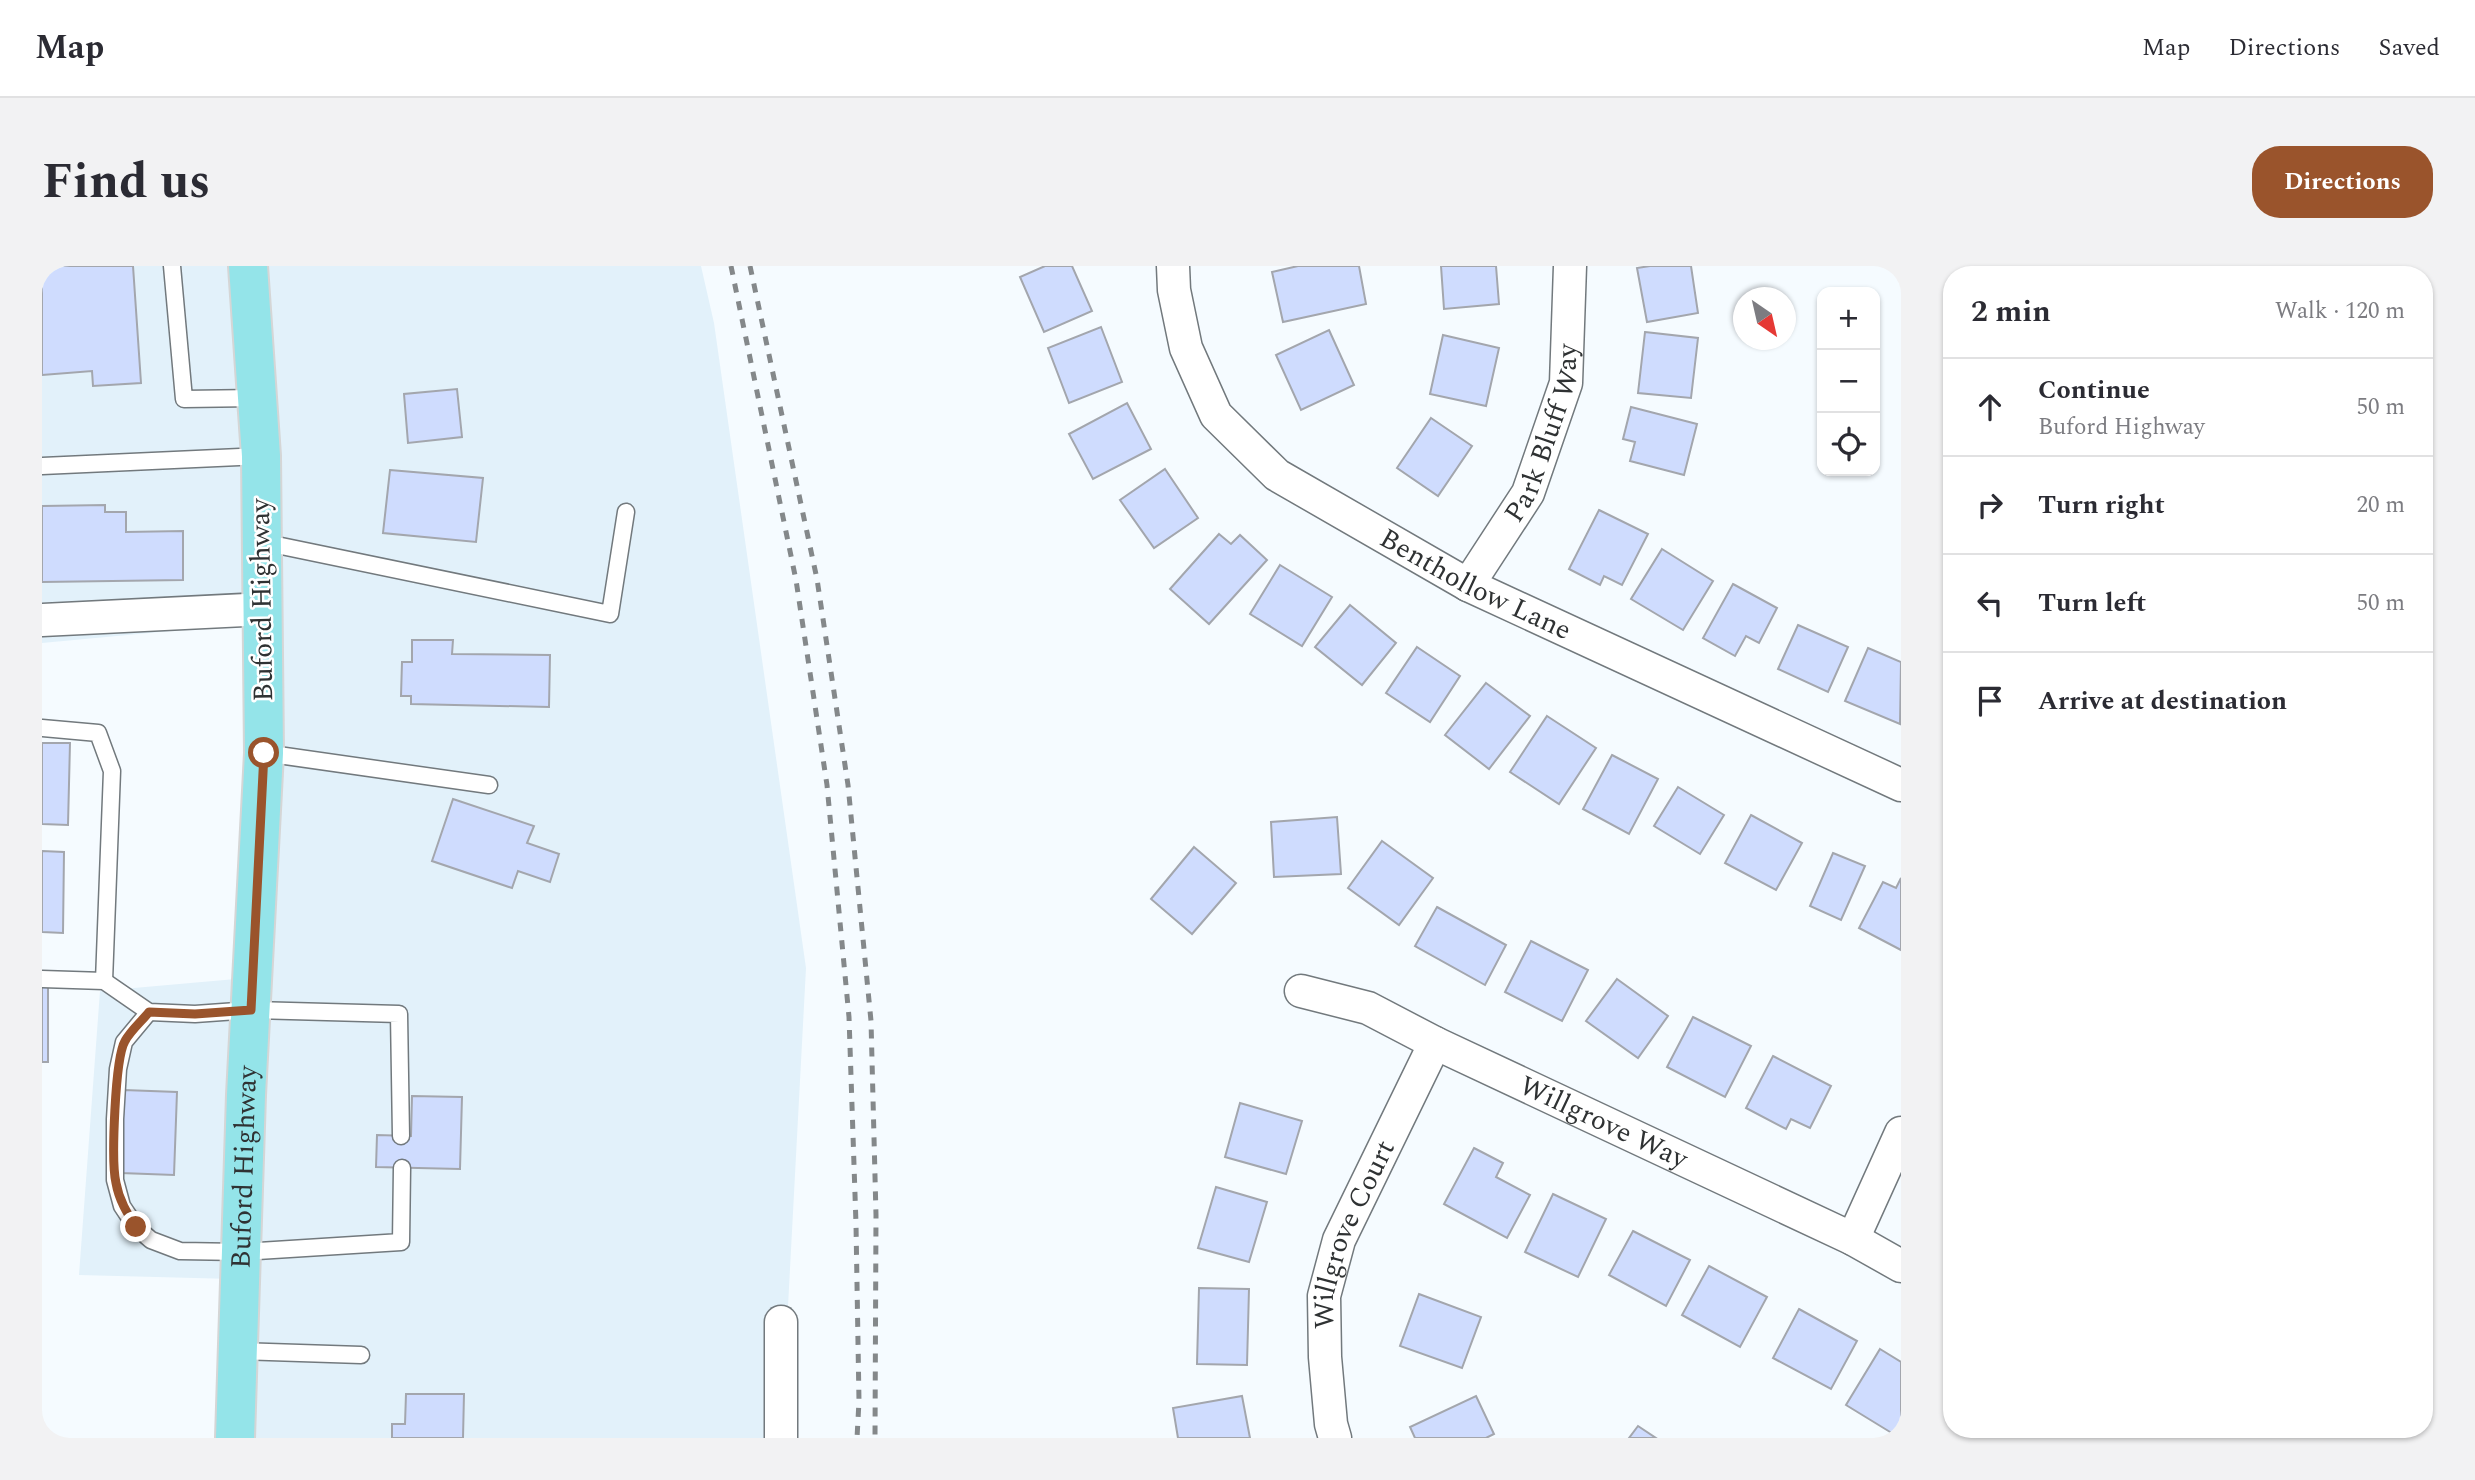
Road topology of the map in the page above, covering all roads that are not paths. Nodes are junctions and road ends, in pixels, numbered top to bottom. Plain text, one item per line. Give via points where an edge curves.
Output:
1 (172, 266) edge
2 (248, 266) edge
3 (1173, 266) edge
4 (1570, 266) edge
5 (257, 398) junction
6 (261, 456) junction
7 (42, 466) edge
8 (626, 512) dead end
9 (262, 542) junction
10 (1468, 585) junction
11 (264, 610) junction
12 (42, 620) edge
13 (42, 729) edge
14 (264, 753) junction
15 (489, 785) dead end
16 (1901, 785) edge
17 (42, 979) edge
18 (104, 981) junction
19 (1301, 991) dead end
20 (251, 1010) junction
21 (149, 1012) junction
22 (1435, 1043) junction
23 (1901, 1133) edge
24 (401, 1136) dead end
25 (402, 1168) dead end
26 (1853, 1239) junction
27 (241, 1252) junction
28 (1901, 1266) edge
29 (781, 1322) dead end
30 (238, 1351) junction
31 (361, 1355) dead end
32 (235, 1438) edge
33 (781, 1438) edge
34 (1335, 1438) edge

1 - 5 lane via 184,399
2 - 5 main road, Buford Highway
3 - 10 street, Benthollow Lane via 1186,348 1216,415 1277,475
4 - 10 street, Park Bluff Way via 1566,383 1528,493
5 - 6 main road, Buford Highway
6 - 7 lane
6 - 9 main road, Buford Highway
8 - 9 lane via 610,614
9 - 11 main road, Buford Highway
10 - 16 street, Benthollow Lane
11 - 12 street
11 - 14 main road, Buford Highway
13 - 18 lane via 98,733 112,772
14 - 15 lane
14 - 20 main road, Buford Highway
17 - 18 lane
18 - 21 lane
19 - 22 street, Willgrove Way via 1368,1008
20 - 21 lane
20 - 24 lane via 400,1014
20 - 27 main road, Buford Highway
21 - 27 lane via 124,1042 118,1069 115,1180 122,1206 151,1240 180,1251
22 - 26 street, Willgrove Way
22 - 34 street, Willgrove Court via 1339,1240 1324,1296 1325,1357
23 - 26 street
25 - 27 lane via 401,1242
26 - 28 street, Willgrove Way
27 - 30 main road, Buford Highway
29 - 33 street
30 - 31 lane
30 - 32 main road, Buford Highway

